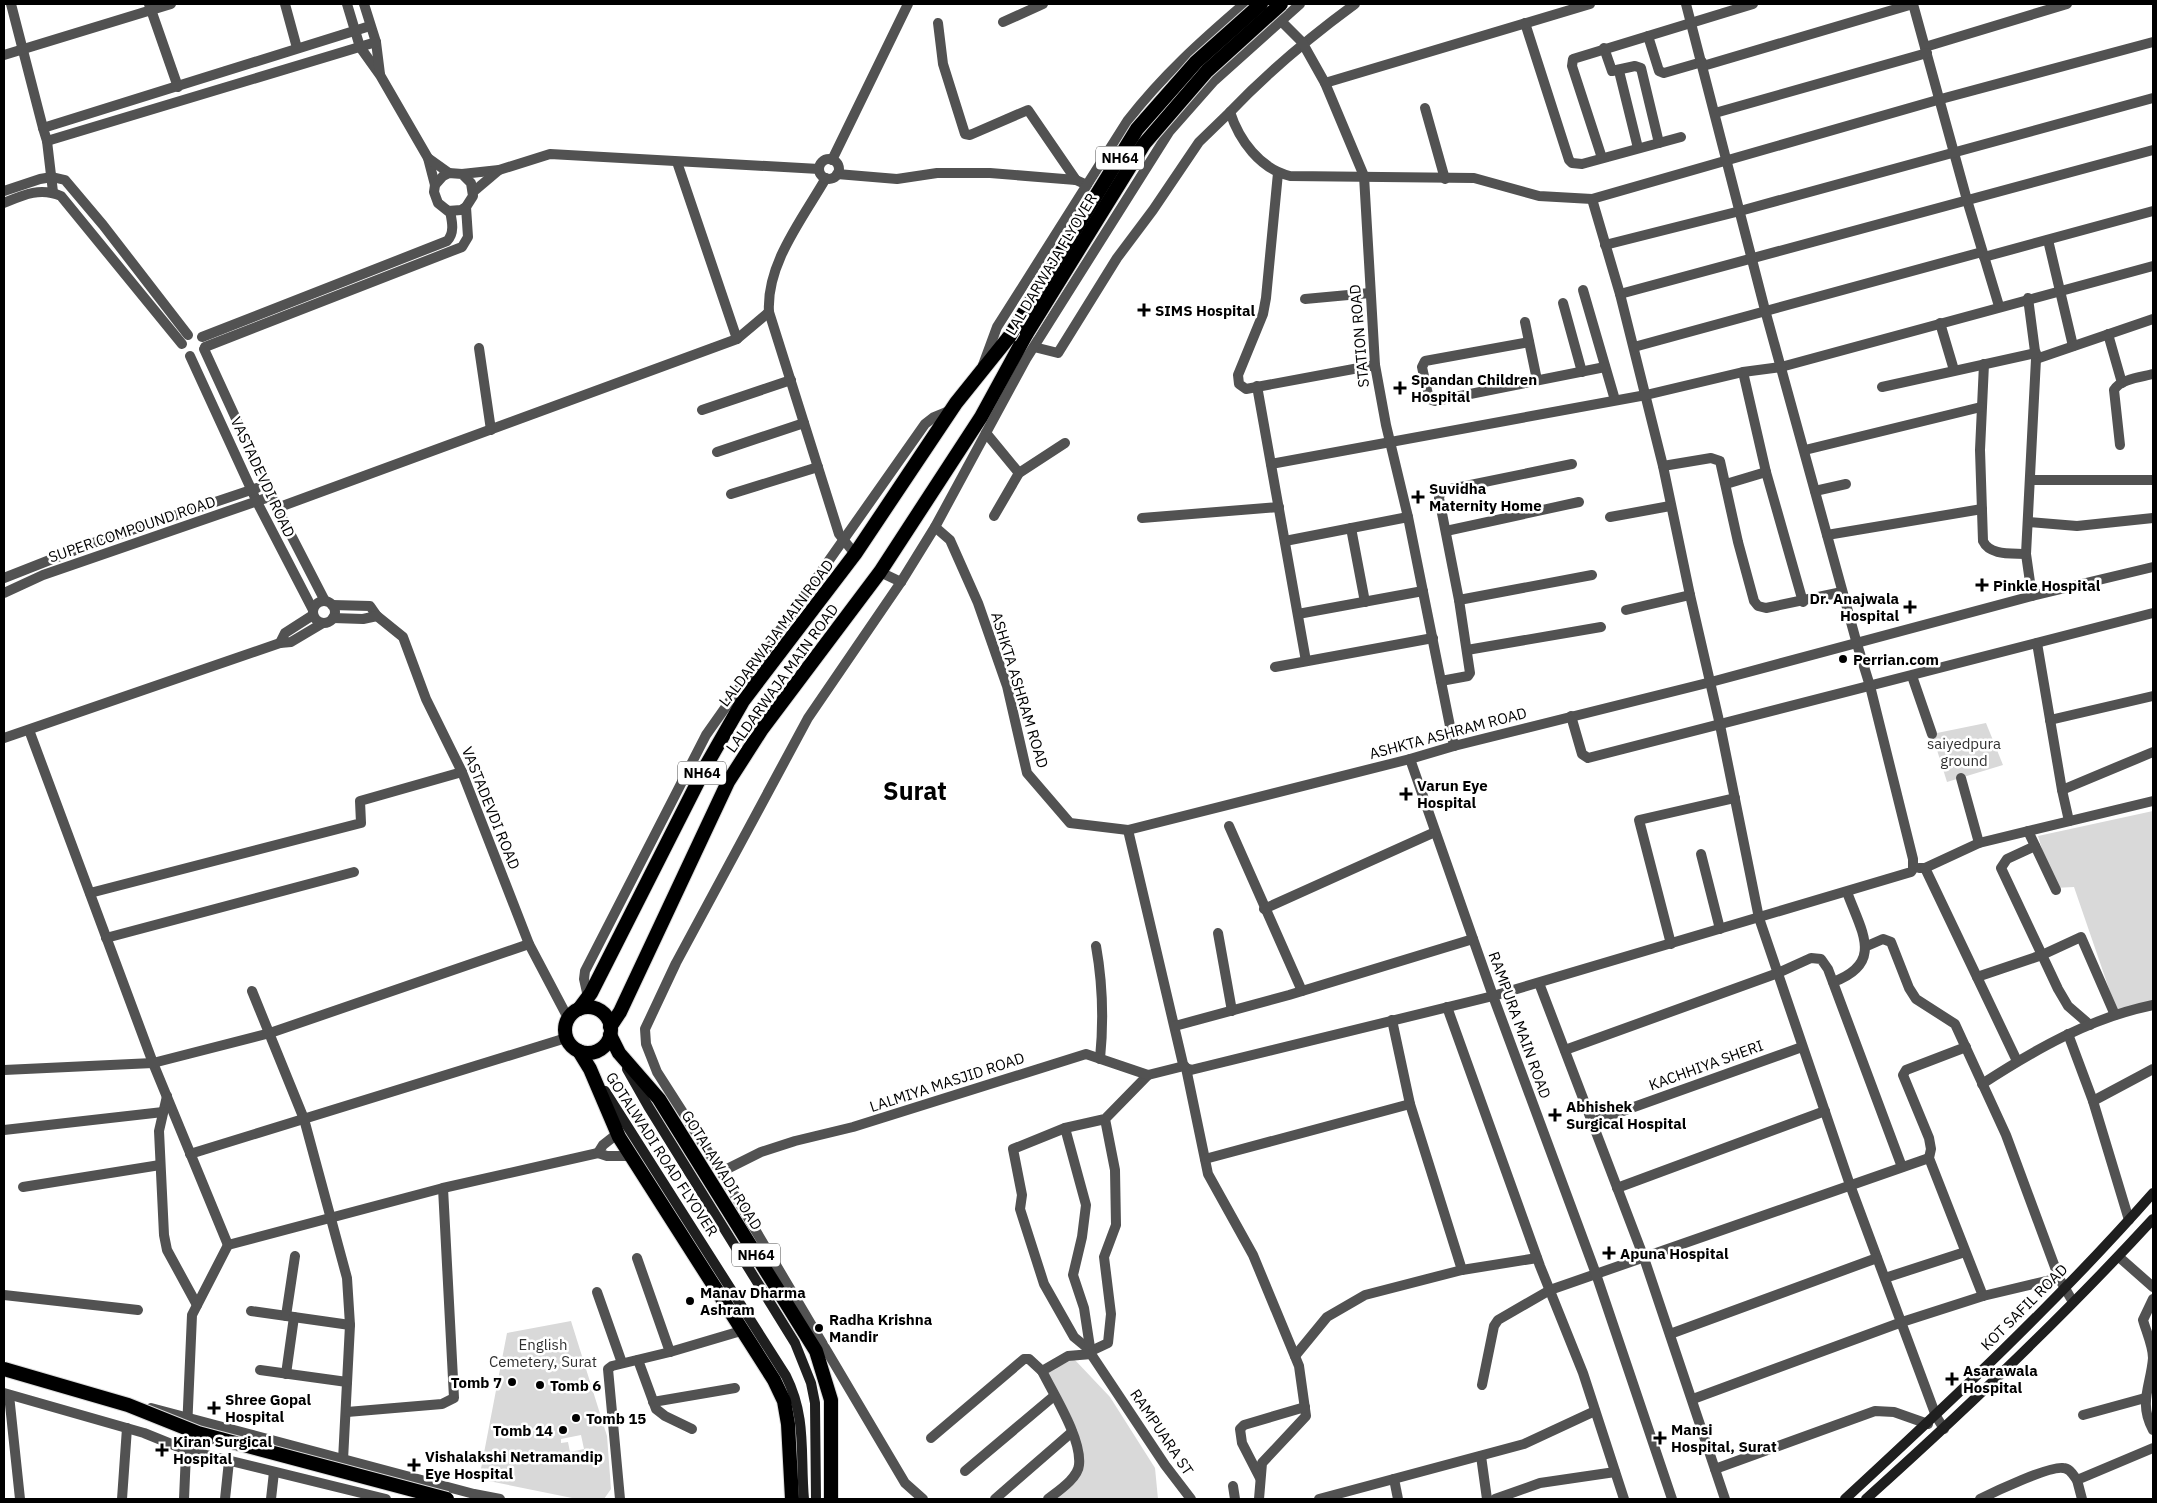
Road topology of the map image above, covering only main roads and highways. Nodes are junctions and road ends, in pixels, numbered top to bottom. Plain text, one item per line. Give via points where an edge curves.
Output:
1 (1261, 4) edge
2 (1280, 4) edge
3 (981, 370) joint
4 (986, 424) joint
5 (574, 1013) junction
6 (610, 1031) junction
7 (579, 1051) junction
8 (619, 1053) junction
9 (590, 1069) junction
10 (2153, 1193) edge
11 (2153, 1219) edge
12 (4, 1369) edge
13 (4, 1379) edge
14 (411, 1499) edge
15 (447, 1499) edge
16 (791, 1499) edge
17 (804, 1499) edge
18 (816, 1499) edge
19 (831, 1499) edge
20 (1844, 1499) edge
21 (1866, 1499) edge

1 - 3 highway, LAL DARWAJA FLYOVER / NH64, bridge via 1196,62 1137,129 1008,337
2 - 4 highway, LAL DARWAJA FLYOVER / NH64, bridge via 1207,71 1144,144 1027,333
3 - 5 highway, LALDARWAJA MAIN ROAD / NH64 via 855,554 743,701 707,764 588,997
4 - 6 highway, LALDARWAJA MAIN ROAD / NH64 via 762,729 728,782
5 - 6 highway, NH64 via 586,1007 599,1010 605,1015
5 - 7 highway via 566,1024 566,1038
6 - 7 highway, NH64 via 602,1049 587,1053
6 - 8 highway, GOTALAWADI ROAD / NH64
7 - 9 highway
8 - 18 main road, GOTALWADI ROAD FLYOVER via 648,1106 795,1343 805,1365 815,1403
8 - 19 highway, GOTALAWADI ROAD / NH64 via 659,1099 816,1351 831,1400
9 - 16 highway via 617,1134 774,1380 784,1401
9 - 17 main road, GOTALWADI ROAD FLYOVER via 795,1394 802,1434
10 - 20 main road, KOT SAFIL ROAD via 2065,1288 1928,1424
11 - 21 main road, KOT SAFIL ROAD via 1944,1429
12 - 15 highway, bridge via 128,1405 198,1434
13 - 14 highway via 126,1414 196,1441

